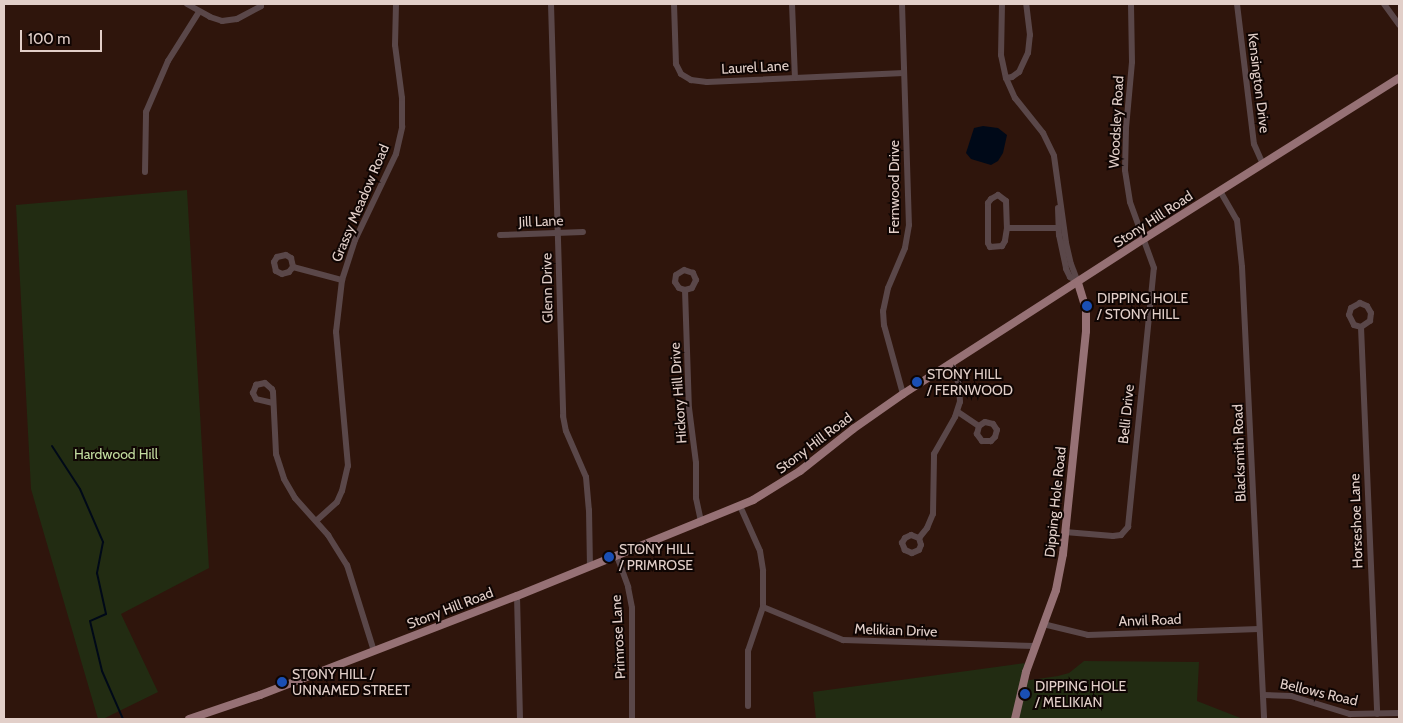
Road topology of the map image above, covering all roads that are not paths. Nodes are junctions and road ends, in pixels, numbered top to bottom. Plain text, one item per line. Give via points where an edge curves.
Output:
1 (187, 4) edge
2 (396, 4) edge
3 (551, 4) edge
4 (674, 4) edge
5 (792, 4) edge
6 (902, 4) edge
7 (1002, 4) edge
8 (1026, 4) edge
9 (1130, 4) edge
10 (1237, 4) edge
11 (1384, 4) edge
12 (261, 5) edge
13 (198, 12) junction
14 (1399, 25) edge
15 (904, 73) junction
16 (796, 78) junction
17 (1006, 78) junction
18 (1399, 78) edge
19 (1263, 164) junction
20 (145, 172) dead end
21 (1220, 191) junction
22 (1060, 194) junction
23 (1006, 228) junction
24 (1058, 228) junction
25 (583, 232) dead end
26 (558, 233) junction
27 (500, 235) dead end
28 (1145, 238) junction
29 (292, 267) dead end
30 (342, 280) junction
31 (1078, 282) junction
32 (685, 290) dead end
33 (1361, 327) dead end
34 (952, 363) junction
35 (903, 394) junction
36 (273, 403) dead end
37 (958, 412) junction
38 (979, 426) dead end
39 (740, 506) junction
40 (316, 521) junction
41 (701, 522) junction
42 (1065, 532) junction
43 (918, 538) dead end
44 (618, 556) junction
45 (590, 567) junction
46 (517, 596) junction
47 (763, 608) junction
48 (1043, 624) junction
49 (1259, 629) junction
50 (1034, 646) junction
51 (374, 651) junction
52 (1263, 695) junction
53 (748, 706) dead end
54 (1399, 713) edge
55 (1377, 714) junction
56 (189, 719) edge
57 (520, 719) edge
58 (632, 719) edge
59 (1015, 719) edge
60 (1264, 719) edge

1 - 13 street
2 - 30 street, Grassy Meadow Road via 395,45 403,115 401,136 396,154 355,240
3 - 26 street, Glenn Drive
4 - 16 street, Laurel Lane via 676,64 685,77 707,82
5 - 16 street
6 - 15 street, Fernwood Drive
7 - 17 street via 1001,56
8 - 17 street via 1030,35 1028,53 1019,72
9 - 28 street, Woodsley Road via 1132,62 1125,170 1130,202
10 - 19 street, Kensington Drive via 1254,144
11 - 14 street
12 - 13 street via 237,19 222,20
13 - 20 street via 168,61 146,112
15 - 16 street, Laurel Lane
15 - 35 street, Fernwood Drive via 909,225 905,248 882,311
17 - 22 street via 1010,90 1052,148
18 - 19 main road, Stony Hill Road
19 - 21 main road, Stony Hill Road
21 - 28 main road, Stony Hill Road
21 - 49 street, Blacksmith Road via 1237,220 1242,258
22 - 24 street
22 - 31 street via 1071,264
23 - 23 street via 1006,201 998,195 988,204 990,247 1002,246
23 - 24 street
24 - 31 street via 1066,269
25 - 26 street, Jill Lane
26 - 27 street, Jill Lane
26 - 45 street, Glenn Drive via 563,416 586,477
28 - 31 main road, Stony Hill Road
28 - 42 street, Belli Drive via 1154,268 1128,527 1121,535 1112,536
29 - 30 street
30 - 40 street, Grassy Meadow Road via 336,349 348,466 337,502
31 - 34 main road, Stony Hill Road
31 - 42 main road, Dipping Hole Road via 1086,309 1086,331
32 - 41 street, Hickory Hill Drive via 689,418
33 - 55 street, Horseshoe Lane
34 - 35 main road, Stony Hill Road
34 - 37 street via 960,391
35 - 39 main road, Stony Hill Road via 778,487
36 - 40 street via 276,454 281,470 291,492
37 - 38 street
37 - 43 street via 934,454 934,510 929,524
39 - 41 main road, Stony Hill Road
39 - 47 street via 762,561
40 - 51 street via 347,565
41 - 44 main road, Stony Hill Road
42 - 48 main road, Dipping Hole Road via 1056,590
44 - 45 main road, Stony Hill Road
44 - 58 street, Primrose Lane via 632,608
45 - 46 main road, Stony Hill Road
46 - 51 main road, Stony Hill Road
46 - 57 street
47 - 50 street, Melikian Drive via 843,640
47 - 53 street via 748,651
48 - 49 street, Anvil Road via 1088,635
48 - 50 main road, Dipping Hole Road
49 - 52 street, Blacksmith Road
50 - 59 main road, Dipping Hole Road
51 - 56 main road, Stony Hill Road
52 - 55 street, Bellows Road via 1291,696 1341,712
52 - 60 street, Blacksmith Road
54 - 55 street, Bellows Road

